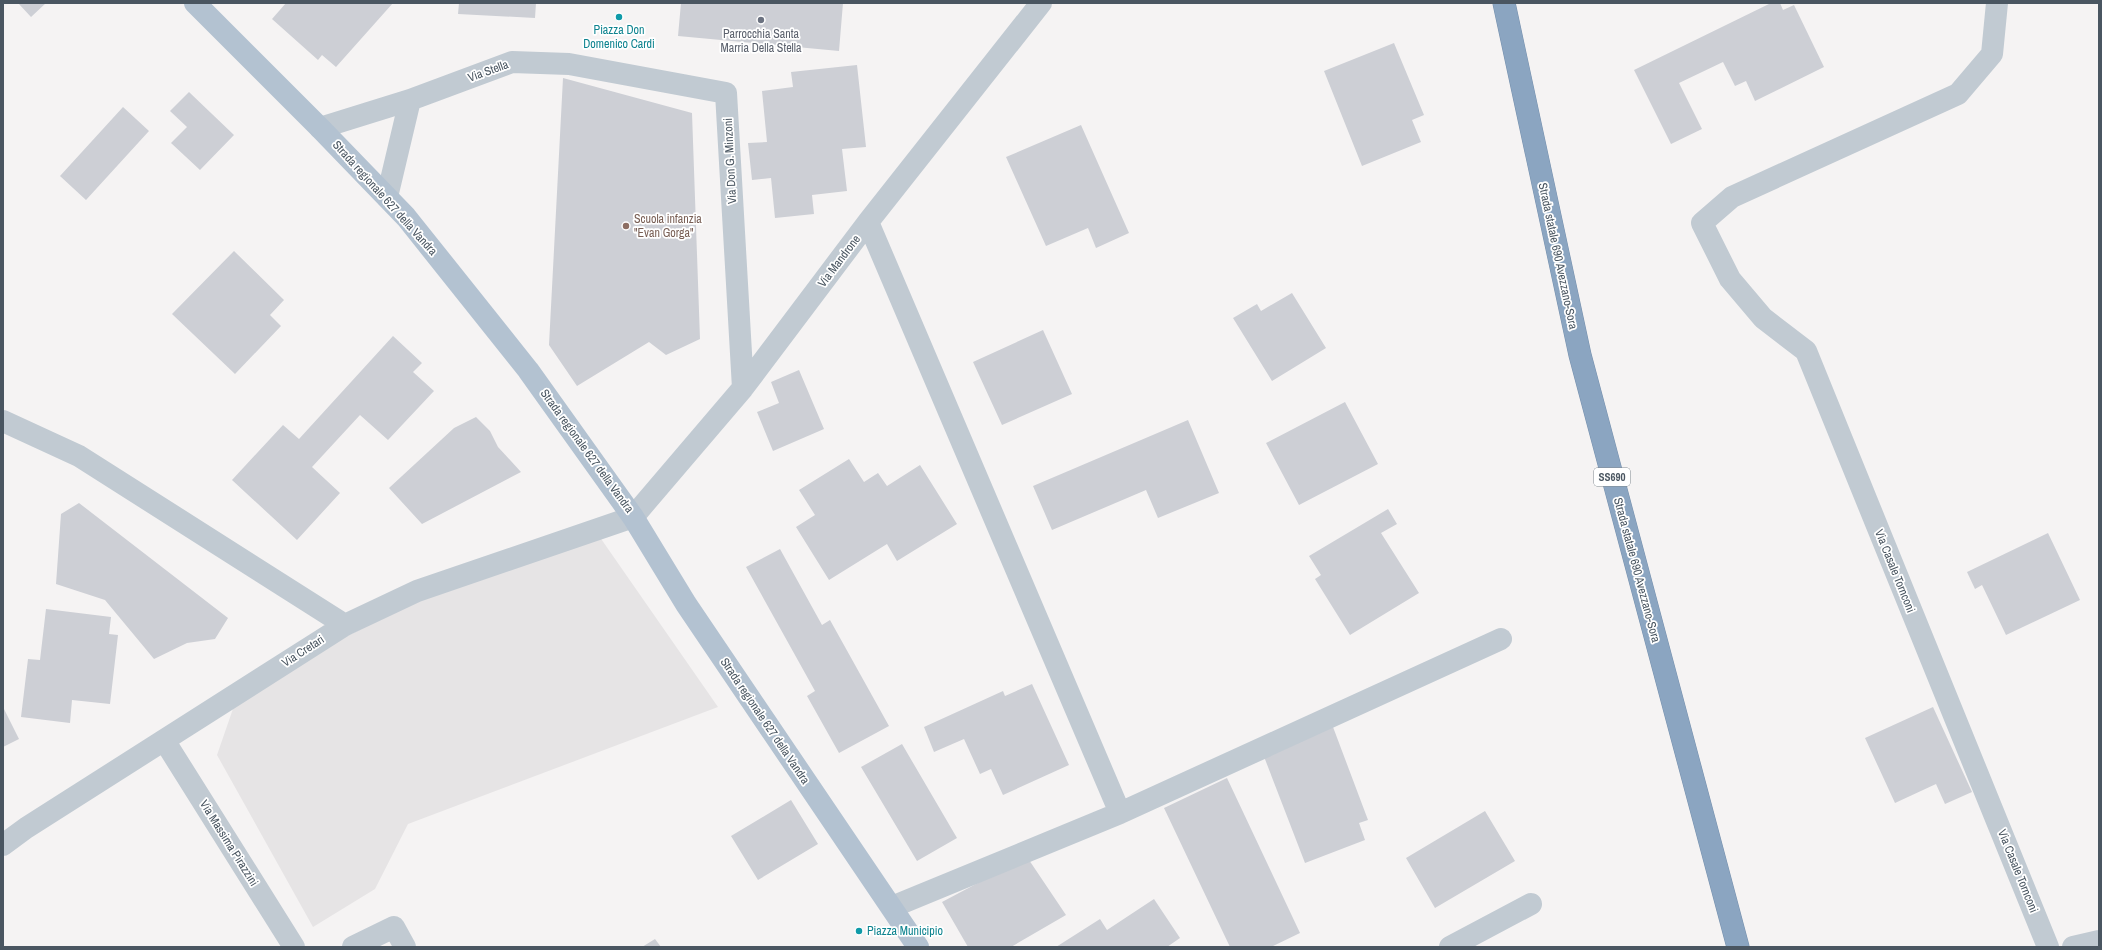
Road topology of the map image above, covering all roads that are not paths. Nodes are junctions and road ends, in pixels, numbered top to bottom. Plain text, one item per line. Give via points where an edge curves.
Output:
1 (195, 3) edge
2 (1041, 3) edge
3 (1504, 3) edge
4 (1997, 3) edge
5 (569, 64) joint
6 (410, 100) junction
7 (320, 128) junction
8 (387, 197) junction
9 (868, 222) junction
10 (744, 388) junction
11 (3, 421) edge
12 (633, 517) junction
13 (345, 625) junction
14 (1501, 639) dead end
15 (164, 740) junction
16 (1120, 813) junction
17 (3, 845) edge
18 (1531, 904) dead end
19 (892, 907) junction
20 (2099, 941) edge
21 (294, 947) edge
22 (353, 947) edge
23 (404, 947) edge
24 (918, 947) edge
25 (1450, 947) edge
26 (1738, 947) edge
27 (2048, 947) edge
28 (2073, 947) edge

1 - 7 main road, Strada regionale 627 della Vandra
2 - 9 street, Via Mandrone
3 - 26 highway, Strada statale 690 Avezzano-Sora / SS690 via 1580,355
4 - 27 street, Via Casale Tornconi via 1992,54 1958,94 1732,197 1702,222 1730,279 1763,318 1806,351
5 - 6 street, Via Stella via 512,62
5 - 10 street, Via Don G. Minzoni via 726,93
6 - 7 street, Via Stella
6 - 8 street
7 - 8 main road, Strada regionale 627 della Vandra
8 - 12 main road, Strada regionale 627 della Vandra via 433,249 528,370
9 - 10 street, Via Mandrone
9 - 16 street
10 - 12 street, Via Mandrone
11 - 13 street via 79,456
12 - 13 street, Via Cretari via 417,591
12 - 19 main road, Strada regionale 627 della Vandra via 686,604
13 - 15 street, Via Cretari
14 - 16 street
15 - 17 street, Via Cretari
15 - 21 street, Via Massima Pirazzini
16 - 19 street
18 - 25 street
19 - 24 main road, Strada regionale 627 della Vandra
20 - 28 street
22 - 23 street via 394,927

